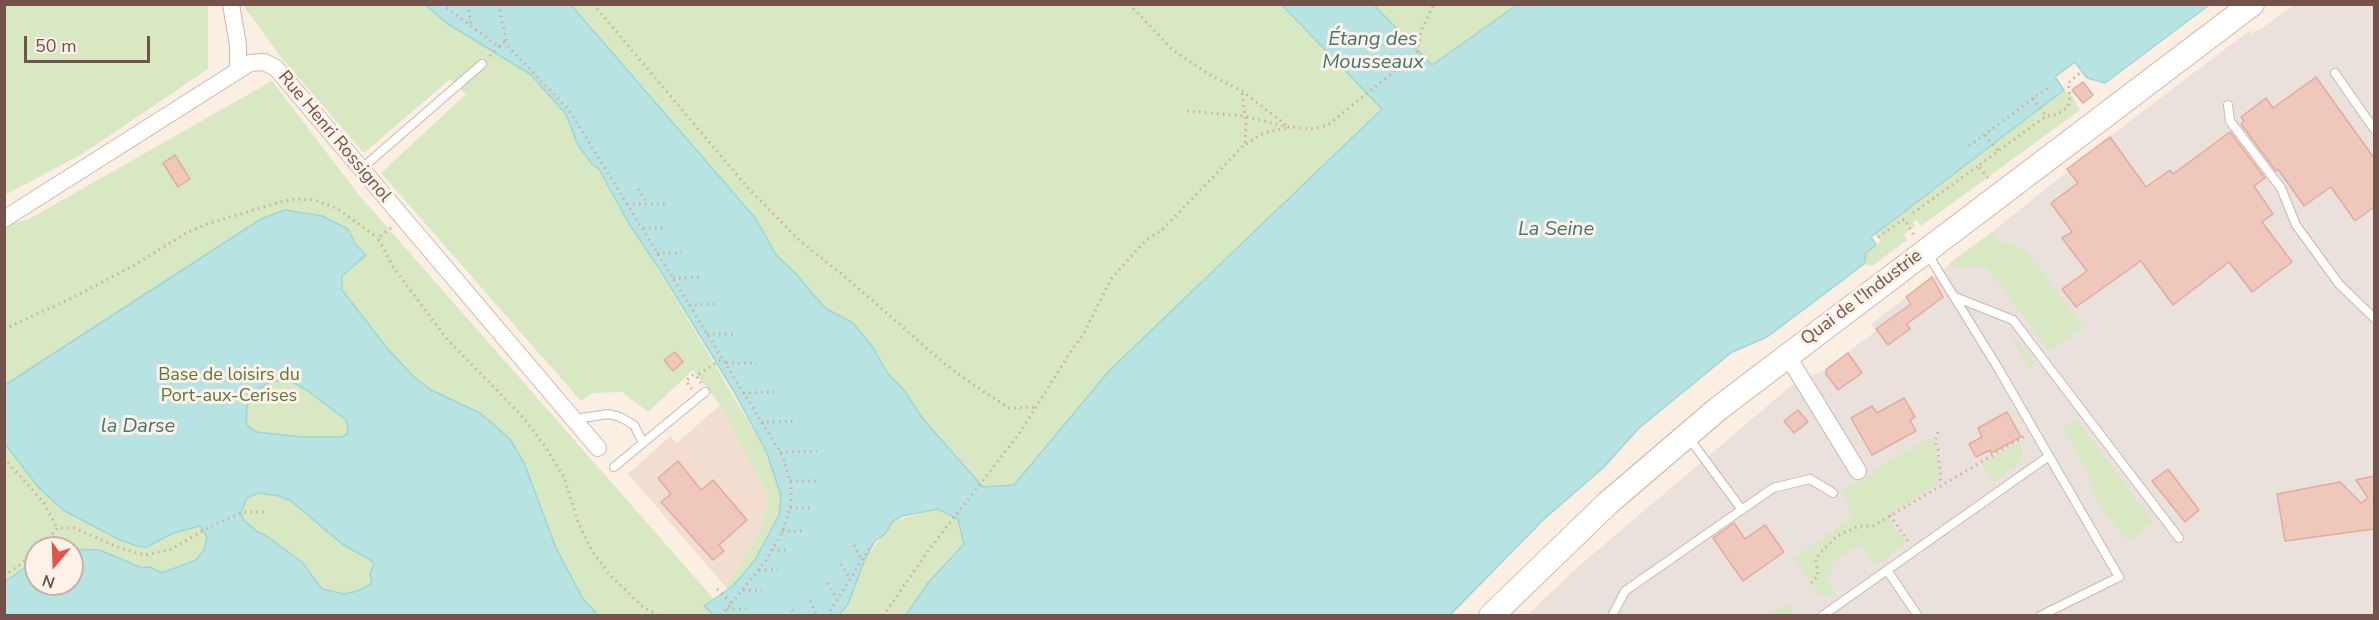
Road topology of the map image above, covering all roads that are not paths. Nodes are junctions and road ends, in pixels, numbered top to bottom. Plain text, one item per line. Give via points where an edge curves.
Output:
1 (231, 4) edge
2 (2252, 4) edge
3 (482, 64) dead end
4 (238, 70) junction
5 (2335, 73) dead end
6 (2228, 105) dead end
7 (2374, 129) edge
8 (361, 169) junction
9 (4, 219) edge
10 (1925, 250) junction
11 (1955, 297) junction
12 (2374, 318) edge
13 (1787, 355) junction
14 (705, 392) dead end
15 (573, 419) junction
16 (1687, 435) junction
17 (643, 443) junction
18 (598, 448) dead end
19 (2049, 456) junction
20 (614, 467) dead end
21 (1858, 471) dead end
22 (1833, 493) dead end
23 (1742, 510) junction
24 (2179, 538) dead end
25 (1887, 570) junction
26 (1491, 615) edge
27 (1612, 615) edge
28 (1822, 615) edge
29 (1918, 615) edge
30 (2040, 615) edge

1 - 4 street
2 - 10 main road, Quai de l'Industrie
3 - 8 lane
4 - 8 street, Rue Henri Rossignol via 250,63 264,62 276,68
4 - 9 street, Rue Henri Rossignol
5 - 7 lane
6 - 12 lane via 2230,121 2281,189 2296,225 2338,284
8 - 15 street, Rue Henri Rossignol
10 - 11 lane
10 - 13 main road, Quai de l'Industrie
11 - 19 lane
11 - 24 lane via 2013,320
13 - 16 main road, Quai de l'Industrie
13 - 21 street
14 - 17 lane
15 - 17 lane via 609,414 620,417 634,425
15 - 18 street, Rue Henri Rossignol
16 - 23 lane
16 - 26 main road, Quai de l'Industrie via 1608,503
17 - 20 lane
19 - 25 lane
19 - 30 lane via 2119,577
22 - 23 lane via 1810,478 1773,488
23 - 27 lane via 1625,591
25 - 28 lane
25 - 29 lane

